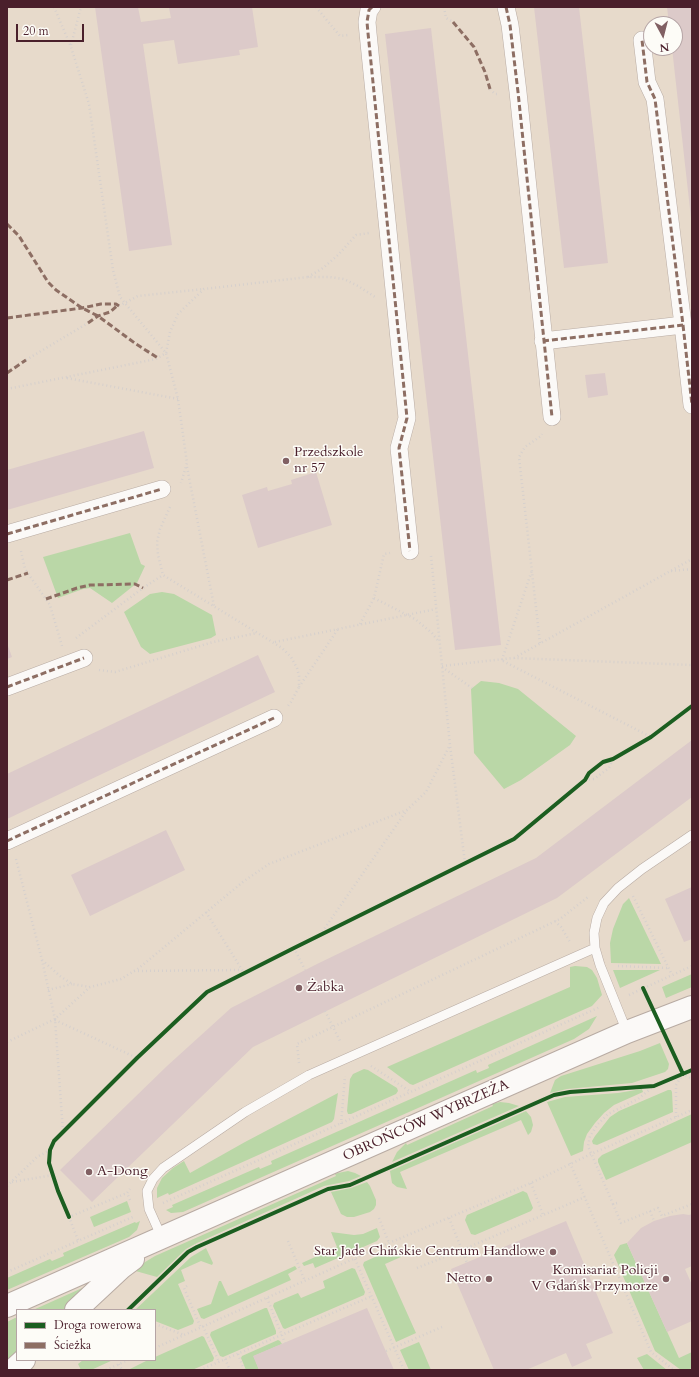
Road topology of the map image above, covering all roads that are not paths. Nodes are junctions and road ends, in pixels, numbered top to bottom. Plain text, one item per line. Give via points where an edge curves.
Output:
1 (372, 7) edge
2 (506, 7) edge
3 (642, 40) dead end
4 (683, 325) junction
5 (544, 341) junction
6 (692, 405) edge
7 (552, 418) road end
8 (162, 489) dead end
9 (12, 532) edge
10 (410, 551) road end
11 (84, 658) dead end
12 (7, 687) edge
13 (274, 718) road end
14 (692, 834) edge
15 (9, 840) edge
16 (595, 948) junction
17 (692, 1007) edge
18 (627, 1032) junction
19 (162, 1238) junction
20 (7, 1306) edge
21 (77, 1309) edge
22 (23, 1361) edge
23 (13, 1370) edge

1 - 10 street via 367,22 407,418 398,448
2 - 5 street via 516,77
3 - 4 street via 647,82 655,99
4 - 5 street
4 - 6 street
5 - 7 street
8 - 9 street
11 - 12 street
13 - 15 street
14 - 16 lane via 629,879 604,903 594,933
16 - 18 lane
16 - 19 lane via 310,1075 245,1112 162,1168 153,1179 147,1191 149,1209
17 - 18 main road, OBROŃCÓW WYBRZEŻA
18 - 19 main road, OBROŃCÓW WYBRZEŻA
19 - 20 main road, OBROŃCÓW WYBRZEŻA
19 - 21 main road, OBROŃCÓW WYBRZEŻA via 121,1268
22 - 23 main road

